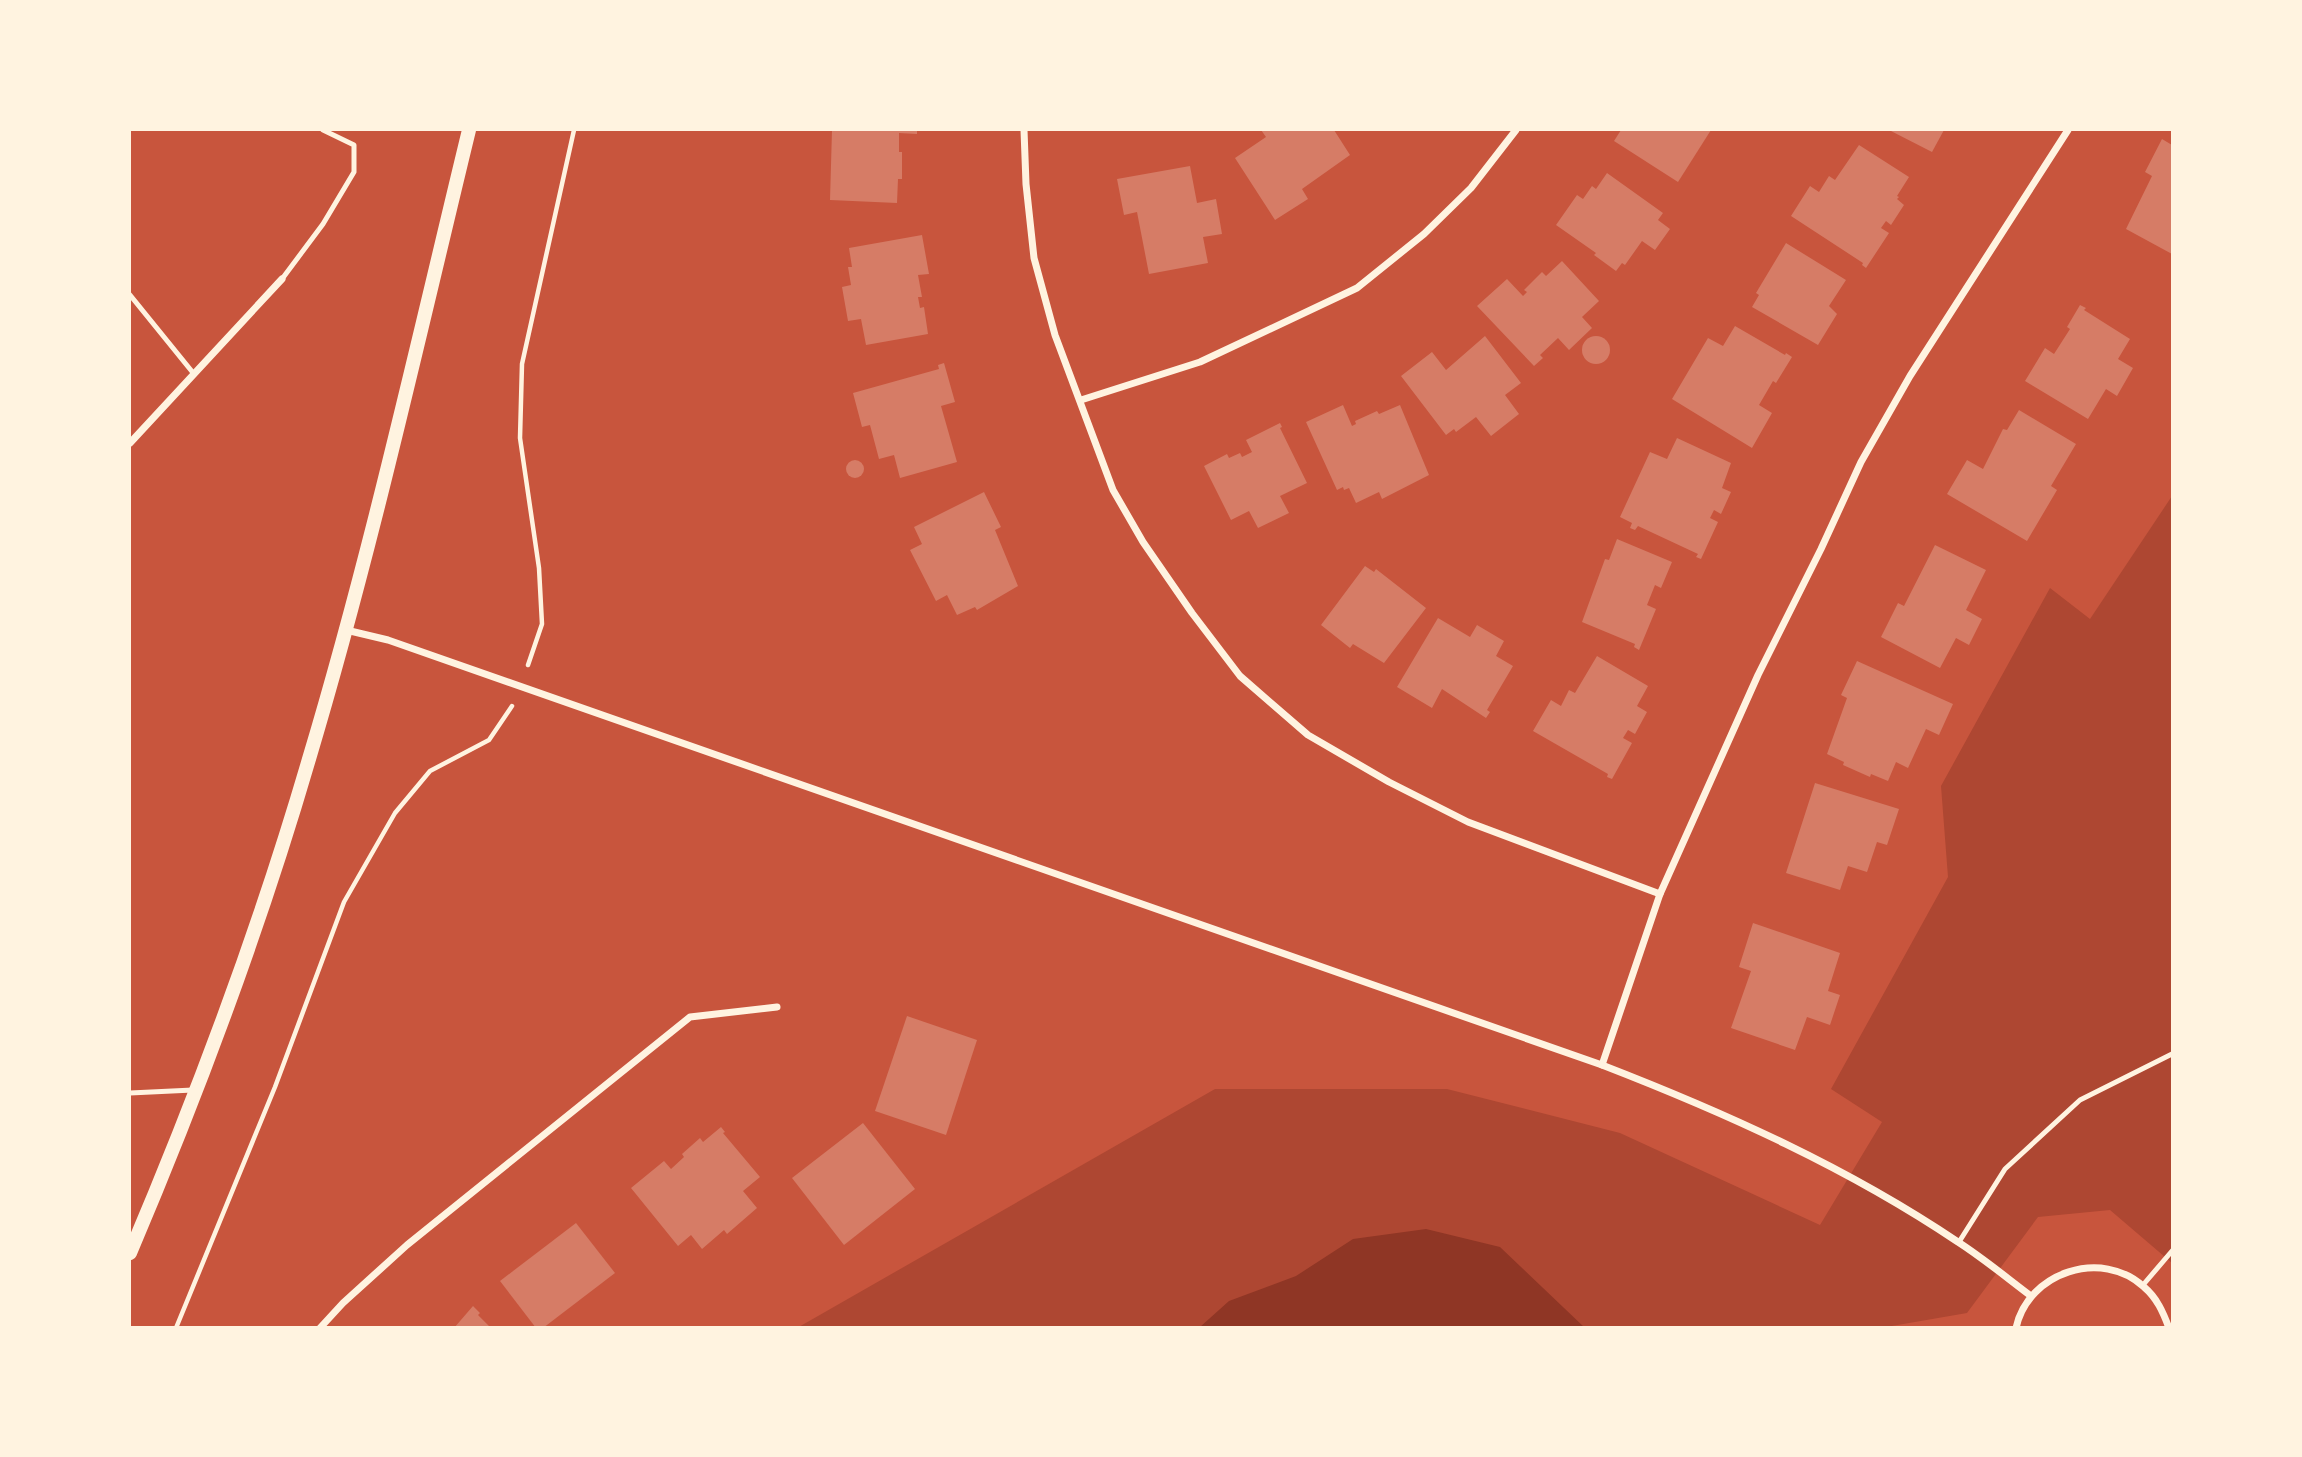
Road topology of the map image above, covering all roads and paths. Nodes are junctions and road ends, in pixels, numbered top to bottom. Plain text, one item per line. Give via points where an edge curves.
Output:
1 (323, 130) edge
2 (468, 130) edge
3 (574, 130) edge
4 (1024, 130) edge
5 (1516, 130) edge
6 (2068, 130) edge
7 (282, 279) joint
8 (130, 295) edge
9 (194, 374) junction
10 (1080, 400) junction
11 (130, 443) edge
12 (346, 630) junction
13 (533, 652) dead end
14 (510, 711) dead end
15 (1660, 894) junction
16 (777, 1007) dead end
17 (2172, 1054) edge
18 (1602, 1065) junction
19 (195, 1090) junction
20 (130, 1093) edge
21 (1959, 1242) junction
22 (2172, 1251) edge
23 (130, 1253) edge
24 (2143, 1285) junction
25 (2031, 1296) junction
26 (176, 1328) edge
27 (320, 1328) edge
28 (2016, 1328) edge
29 (2169, 1328) edge

1 - 7 lane via 354,145 354,172
2 - 12 main road
3 - 13 path via 522,364 520,438 539,568 542,624
4 - 10 street via 1034,258 1055,335
5 - 10 street via 1471,188 1424,234 1357,288 1200,362
6 - 15 street via 1910,376 1861,463 1758,675
7 - 9 street
8 - 9 lane
9 - 11 street
10 - 15 street via 1113,490 1143,542 1240,676 1308,735 1468,822
12 - 18 street via 388,640
12 - 19 main road via 271,883
14 - 26 path via 489,740 430,771 395,813 344,902 275,1087
15 - 18 street
16 - 27 street via 690,1017 407,1245
17 - 21 lane via 2080,1100 2006,1169
18 - 21 street via 1693,1100 1797,1149
19 - 20 lane
19 - 23 main road
21 - 25 street
22 - 24 lane
24 - 25 street via 2122,1273 2097,1267 2073,1270 2050,1280
24 - 29 street via 2160,1304
25 - 28 street

